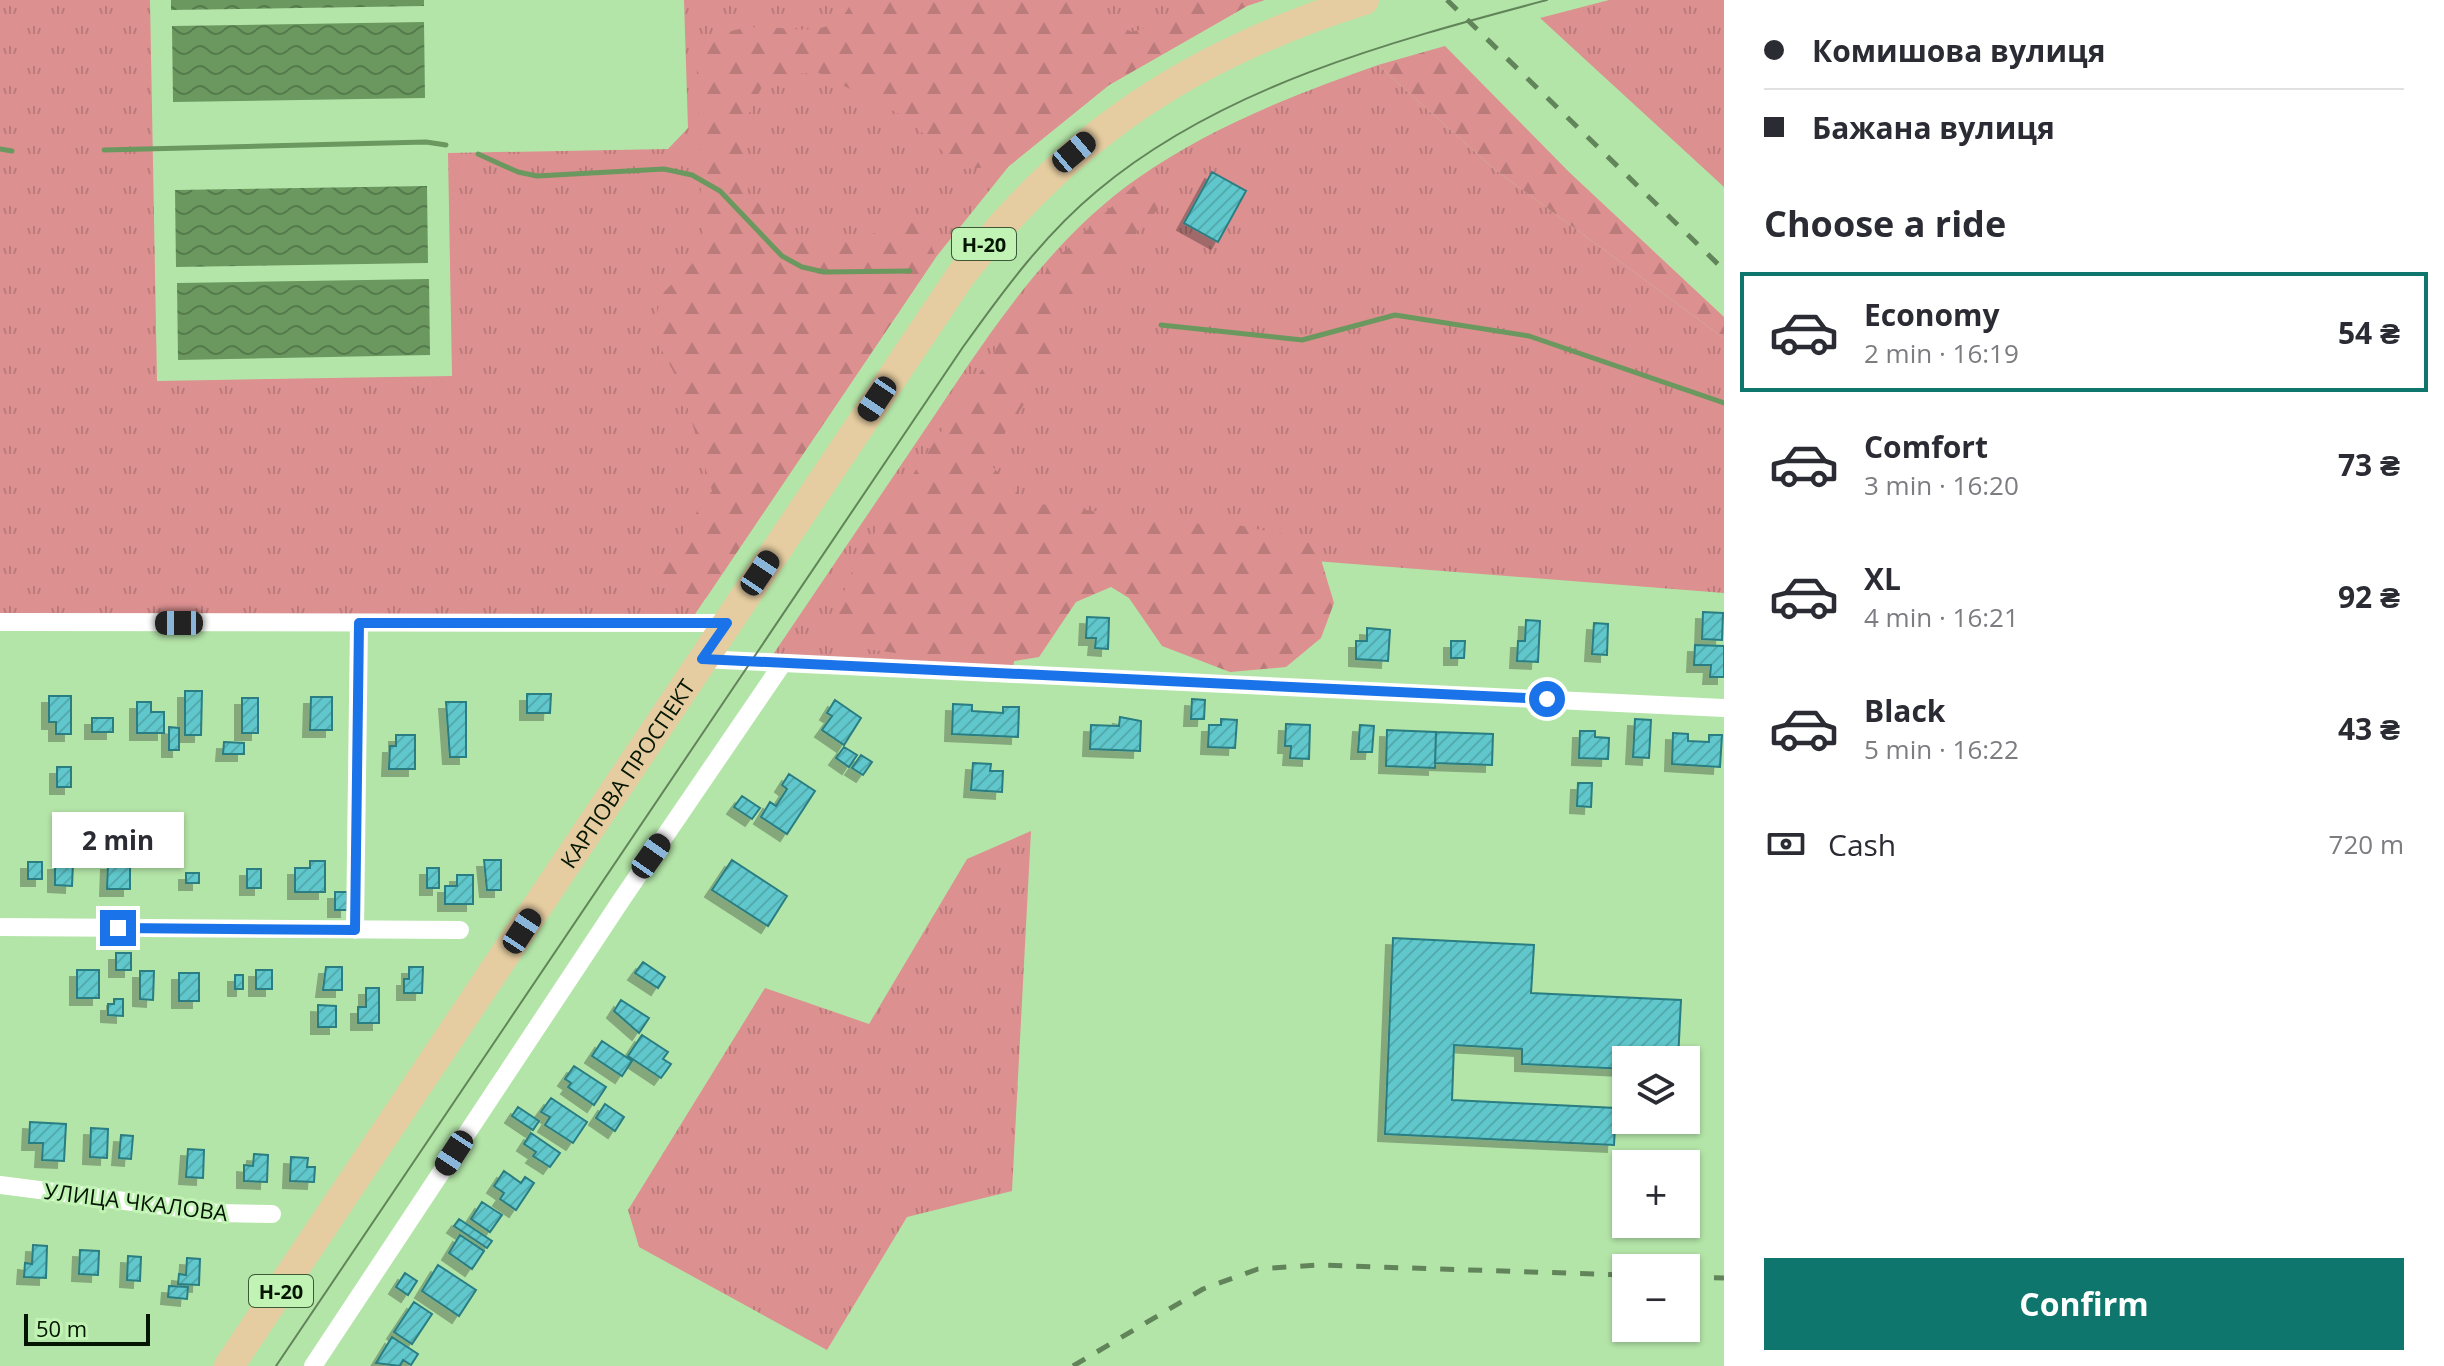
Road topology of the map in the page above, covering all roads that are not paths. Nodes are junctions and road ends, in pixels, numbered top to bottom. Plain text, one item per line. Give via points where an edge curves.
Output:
1 (1364, 0) edge
2 (0, 622) edge
3 (359, 623) junction
4 (727, 623) junction
5 (702, 659) junction
6 (783, 663) junction
7 (1724, 708) edge
8 (0, 927) edge
9 (355, 930) junction
10 (460, 930) dead end
11 (0, 1185) edge
12 (272, 1214) dead end
13 (322, 1363) edge
14 (229, 1366) edge

1 - 4 main road, КАРПОВА ПРОСПЕКТ / Н-20 via 1258,39 1198,69 1143,101 1058,165 961,275
2 - 3 street
3 - 4 street
3 - 9 street
4 - 5 main road, КАРПОВА ПРОСПЕКТ / Н-20
5 - 6 street
5 - 14 main road, КАРПОВА ПРОСПЕКТ / Н-20
6 - 7 street
6 - 13 street via 622,899
8 - 9 street
9 - 10 street
11 - 12 street, УЛИЦА ЧКАЛОВА via 218,1213

